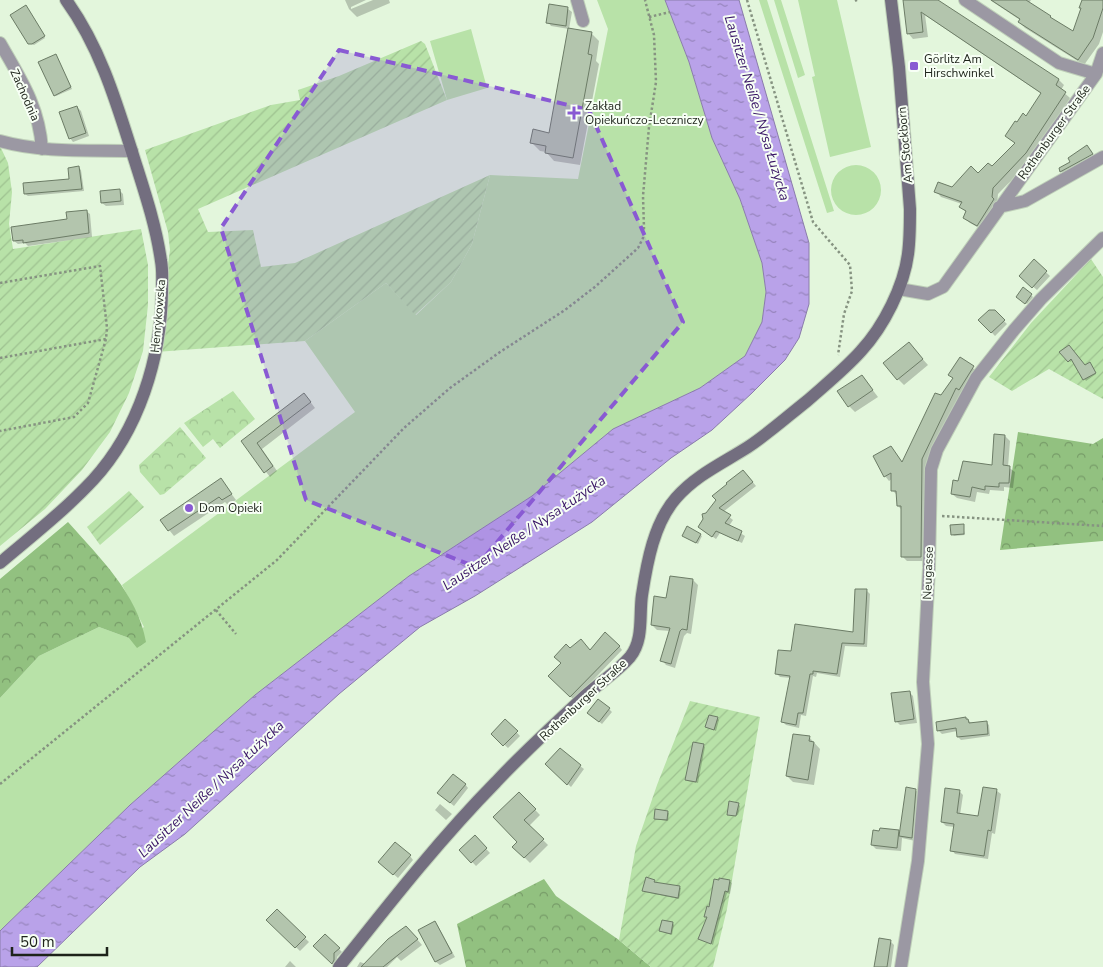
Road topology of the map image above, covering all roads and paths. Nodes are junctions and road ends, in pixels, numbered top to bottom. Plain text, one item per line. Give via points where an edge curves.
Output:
1 (66, 0) edge
2 (577, 0) edge
3 (645, 0) edge
4 (747, 0) edge
5 (891, 0) edge
6 (965, 0) edge
7 (670, 12) dead end
8 (649, 17) junction
9 (583, 21) dead end
10 (0, 43) edge
11 (1103, 53) edge
12 (1096, 74) junction
13 (0, 141) edge
14 (42, 149) junction
15 (132, 151) junction
16 (1103, 157) edge
17 (999, 208) junction
18 (1103, 238) edge
19 (0, 283) edge
20 (899, 289) junction
21 (106, 339) junction
22 (838, 355) dead end
23 (0, 358) edge
24 (0, 431) edge
25 (929, 515) junction
26 (1103, 526) edge
27 (0, 563) edge
28 (216, 610) junction
29 (236, 634) dead end
30 (0, 784) edge
31 (339, 967) edge
32 (901, 967) edge

1 - 15 street, Henrykowska via 103,65
2 - 9 street
3 - 8 path
4 - 22 path via 813,222 850,266 852,291 844,314
5 - 20 street, Am Stockborn via 910,209 908,254
6 - 12 street via 1060,63
7 - 8 path
8 - 28 path via 654,35 656,82 643,196 643,238 638,248 565,310 450,388 404,428 277,560
10 - 14 street, Zachodnia via 37,114
11 - 12 street, Rothenburger Straße
12 - 17 street, Rothenburger Straße
13 - 14 street
14 - 15 street
15 - 27 street, Henrykowska via 152,214 162,263 162,304 156,352 142,398 123,440 94,479
16 - 17 street via 1025,201
17 - 20 street, Rothenburger Straße via 943,287 928,294
18 - 25 street, Neugasse via 1041,299 976,378 937,450 931,469
19 - 21 path via 100,266
20 - 31 street, Rothenburger Straße via 881,324 862,350 826,384 769,432 702,474 675,499 664,514 650,553 636,648 496,782 422,863
21 - 23 path
21 - 24 path via 88,403 74,417
25 - 26 path
25 - 32 street, Neugasse via 923,682 928,744 918,861
28 - 29 path
28 - 30 path

